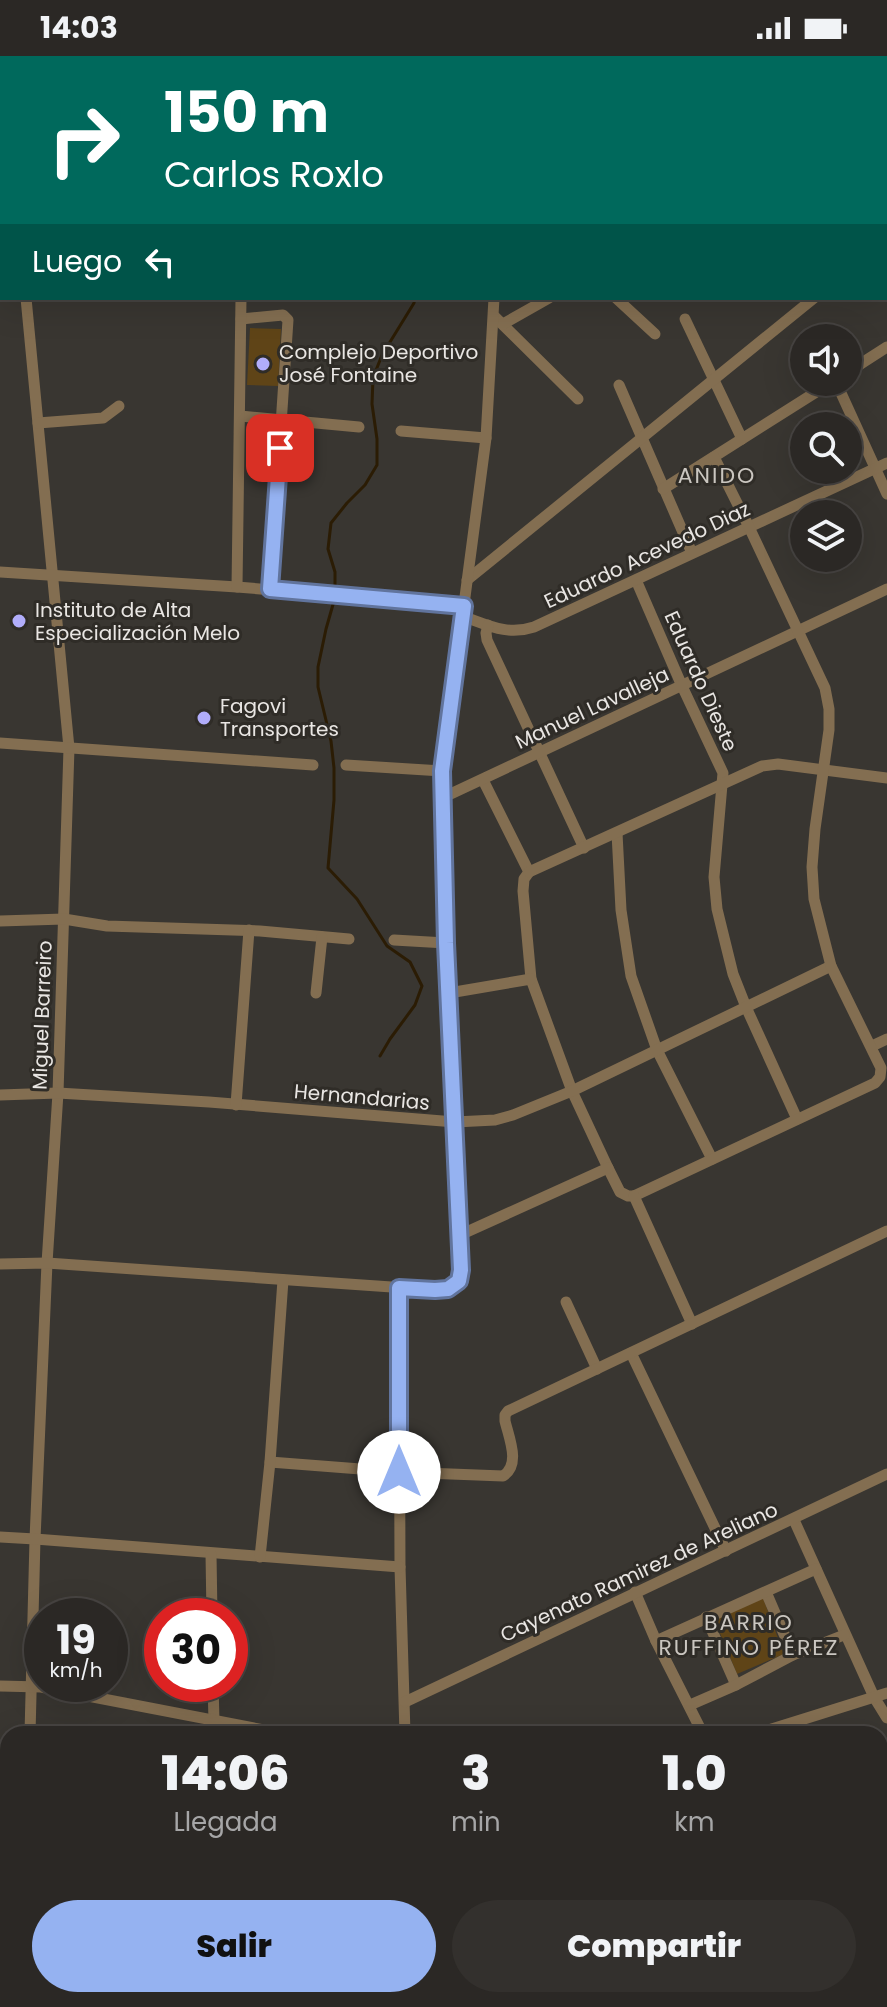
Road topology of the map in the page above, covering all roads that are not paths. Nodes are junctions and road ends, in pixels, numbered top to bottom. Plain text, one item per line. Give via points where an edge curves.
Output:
1 (26, 300) edge
2 (241, 300) edge
3 (494, 300) edge
4 (544, 300) edge
5 (618, 300) edge
6 (812, 300) edge
7 (241, 319) junction
8 (685, 319) dead end
9 (499, 320) junction
10 (655, 334) dead end
11 (887, 347) edge
12 (862, 363) edge
13 (714, 378) junction
14 (619, 385) dead end
15 (811, 396) edge
16 (842, 396) edge
17 (578, 399) dead end
18 (119, 406) dead end
19 (240, 416) junction
20 (282, 419) junction
21 (38, 423) junction
22 (359, 427) dead end
23 (401, 431) dead end
24 (641, 437) junction
25 (486, 438) junction
26 (742, 439) junction
27 (714, 457) junction
28 (881, 466) edge
29 (663, 489) junction
30 (887, 494) edge
31 (749, 527) junction
32 (692, 553) junction
33 (0, 572) edge
34 (53, 576) junction
35 (467, 580) junction
36 (636, 580) junction
37 (237, 587) junction
38 (270, 589) junction
39 (887, 589) edge
40 (463, 611) junction
41 (488, 625) junction
42 (798, 631) junction
43 (682, 686) junction
44 (0, 743) edge
45 (69, 748) junction
46 (540, 753) junction
47 (313, 765) dead end
48 (346, 765) dead end
49 (823, 769) junction
50 (442, 771) junction
51 (887, 778) edge
52 (483, 780) junction
53 (724, 782) junction
54 (442, 798) junction
55 (617, 833) junction
56 (584, 848) junction
57 (529, 872) junction
58 (64, 919) junction
59 (0, 921) edge
60 (249, 930) junction
61 (322, 937) junction
62 (349, 939) dead end
63 (394, 940) dead end
64 (446, 943) junction
65 (831, 966) junction
66 (531, 979) junction
67 (316, 993) dead end
68 (449, 993) junction
69 (746, 1007) junction
70 (887, 1039) edge
71 (872, 1046) junction
72 (657, 1050) junction
73 (572, 1091) junction
74 (58, 1093) junction
75 (0, 1095) edge
76 (236, 1105) junction
77 (797, 1119) junction
78 (455, 1122) junction
79 (712, 1159) junction
80 (608, 1168) junction
81 (634, 1196) junction
82 (887, 1231) edge
83 (460, 1235) junction
84 (47, 1263) junction
85 (0, 1264) edge
86 (283, 1280) junction
87 (399, 1288) junction
88 (566, 1302) dead end
89 (692, 1324) junction
90 (631, 1353) junction
91 (597, 1369) junction
92 (270, 1462) junction
93 (399, 1472) junction
94 (887, 1474) edge
95 (794, 1520) junction
96 (0, 1537) edge
97 (35, 1539) junction
98 (726, 1551) junction
99 (211, 1554) junction
100 (260, 1557) junction
101 (400, 1567) junction
102 (816, 1569) junction
103 (635, 1592) junction
104 (766, 1592) junction
105 (33, 1598) edge
106 (212, 1598) edge
107 (706, 1617) junction
108 (844, 1635) junction
109 (656, 1641) junction
110 (793, 1655) junction
111 (736, 1685) junction
112 (0, 1686) edge
113 (24, 1687) edge
114 (887, 1693) edge
115 (874, 1697) junction
116 (30, 1702) edge
117 (117, 1702) edge
118 (213, 1702) edge
119 (405, 1702) junction
120 (690, 1705) junction
121 (887, 1718) edge
122 (214, 1721) junction
123 (30, 1726) edge
124 (223, 1726) edge
125 (405, 1726) edge
126 (699, 1726) edge
127 (782, 1726) edge

1 - 21 street, Miguel Barreiro
2 - 7 street
3 - 9 street
4 - 9 street
5 - 10 street
6 - 13 street
7 - 19 street
7 - 20 street via 283,315 288,320
8 - 13 street
9 - 17 street
9 - 25 street
11 - 12 street
13 - 24 street
13 - 26 street
14 - 24 street
15 - 26 street
16 - 28 street
18 - 21 street via 103,418
19 - 20 street
19 - 37 street
20 - 22 street
20 - 38 street
21 - 34 street, Miguel Barreiro
23 - 25 street
24 - 29 street
24 - 35 street
25 - 35 street
26 - 27 street
27 - 29 street
27 - 31 street
28 - 30 street
28 - 31 street, Eduardo Acevedo Diaz
29 - 32 street
31 - 32 street, Eduardo Acevedo Diaz
31 - 42 street
32 - 36 street, Eduardo Acevedo Diaz
33 - 34 street, Eduardo Acevedo Diaz
34 - 37 street, Eduardo Acevedo Diaz
34 - 45 street, Miguel Barreiro
35 - 40 street
36 - 41 street, Eduardo Acevedo Diaz via 520,632
36 - 43 street, Eduardo Dieste
37 - 38 street, Eduardo Acevedo Diaz
38 - 40 street, Eduardo Acevedo Diaz
39 - 42 street, Manuel Lavalleja
40 - 41 street, Eduardo Acevedo Diaz
40 - 50 street
41 - 46 street via 487,640
42 - 43 street, Manuel Lavalleja
42 - 49 street via 825,688 829,709
43 - 46 street, Manuel Lavalleja
43 - 53 street, Eduardo Dieste
44 - 45 street
45 - 47 street
45 - 58 street, Miguel Barreiro
46 - 52 street, Manuel Lavalleja
46 - 56 street
48 - 50 street
49 - 51 street
49 - 53 street via 770,764
49 - 65 street via 812,867 814,899
50 - 54 street
52 - 54 street, Manuel Lavalleja
52 - 57 street
53 - 55 street
53 - 69 street, Eduardo Dieste via 715,846 717,909
54 - 64 street
55 - 56 street
55 - 72 street via 631,976
56 - 57 street
57 - 66 street via 523,891
58 - 59 street
58 - 60 street via 140,928
58 - 74 street, Miguel Barreiro
60 - 61 street
60 - 76 street
61 - 62 street
61 - 67 street
63 - 64 street
64 - 68 street
65 - 69 street, Hernandarias
65 - 71 street
66 - 68 street
66 - 73 street
68 - 78 street
69 - 72 street, Hernandarias
69 - 77 street, Eduardo Dieste
70 - 71 street
71 - 77 street via 881,1068 875,1083
72 - 73 street, Hernandarias
72 - 79 street
73 - 78 street, Hernandarias via 495,1120
73 - 80 street
74 - 75 street, Hernandarias
74 - 76 street, Hernandarias
74 - 84 street, Miguel Barreiro
76 - 78 street, Hernandarias
77 - 79 street
78 - 83 street
79 - 81 street
80 - 81 street via 620,1192
80 - 83 street
81 - 89 street
82 - 89 street
83 - 87 street via 459,1281 448,1289
84 - 85 street
84 - 86 street
84 - 97 street, Miguel Barreiro
86 - 87 street
86 - 92 street
87 - 93 street
88 - 91 street
89 - 90 street
90 - 91 street
90 - 98 street
91 - 93 street via 508,1411 513,1462 503,1476
92 - 93 street
92 - 100 street
93 - 101 street
94 - 95 street, Cayenato Ramirez de Areliano
95 - 98 street, Cayenato Ramirez de Areliano
95 - 102 street
96 - 97 street
97 - 99 street
97 - 105 street, Miguel Barreiro
98 - 103 street, Cayenato Ramirez de Areliano
99 - 100 street
99 - 106 street
100 - 101 street
101 - 119 street
102 - 104 street
102 - 108 street
103 - 109 street
103 - 119 street, Cayenato Ramirez de Areliano
104 - 107 street
104 - 110 street
107 - 109 street
107 - 111 street
108 - 110 street
108 - 115 street
109 - 120 street
110 - 111 street
111 - 120 street
112 - 113 street
114 - 115 street
115 - 121 street
115 - 127 street
116 - 123 street, Miguel Barreiro
117 - 122 street
118 - 122 street
119 - 125 street
120 - 126 street
122 - 124 street

